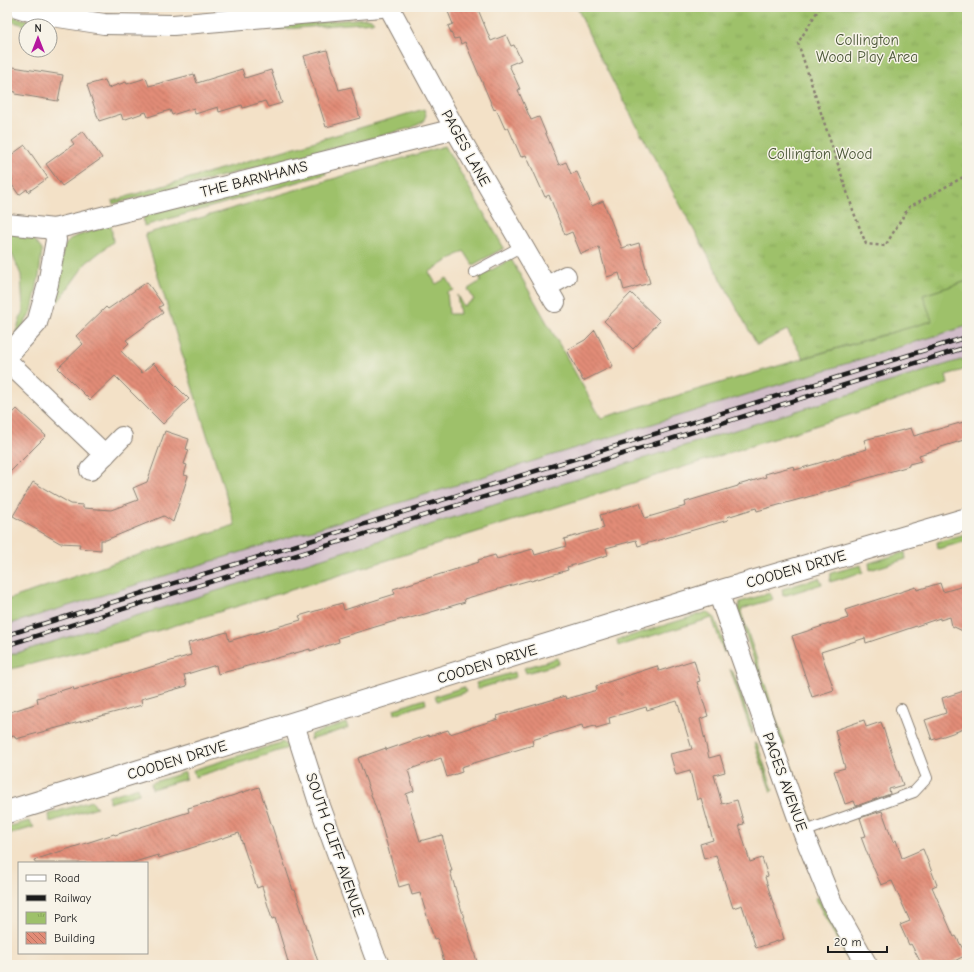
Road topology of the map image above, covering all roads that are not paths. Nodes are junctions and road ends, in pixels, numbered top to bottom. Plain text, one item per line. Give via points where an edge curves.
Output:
1 (17, 7) edge
2 (381, 7) edge
3 (389, 7) edge
4 (455, 128) junction
5 (7, 224) edge
6 (54, 229) junction
7 (522, 246) junction
8 (474, 272) dead end
9 (566, 276) dead end
10 (7, 356) edge
11 (7, 361) edge
12 (122, 437) dead end
13 (105, 455) junction
14 (90, 470) dead end
15 (967, 519) edge
16 (718, 592) junction
17 (901, 709) dead end
18 (294, 724) junction
19 (7, 812) edge
20 (803, 832) junction
21 (379, 965) edge
22 (867, 965) edge

1 - 2 street via 39,14 104,24 173,25
3 - 4 street, PAGES LANE
4 - 6 street, THE BARNHAMS
4 - 7 street, PAGES LANE
5 - 6 street, THE BARNHAMS
6 - 10 street via 56,240 48,284 37,323
7 - 8 lane
7 - 9 street, PAGES LANE via 550,295
11 - 13 street
12 - 13 street
13 - 14 street
15 - 16 main road, COODEN DRIVE
16 - 18 main road, COODEN DRIVE
16 - 20 street, PAGES AVENUE
17 - 20 lane via 927,778 914,792
18 - 19 main road, COODEN DRIVE
18 - 21 street, SOUTH CLIFF AVENUE via 320,806
20 - 22 street, PAGES AVENUE via 832,903

